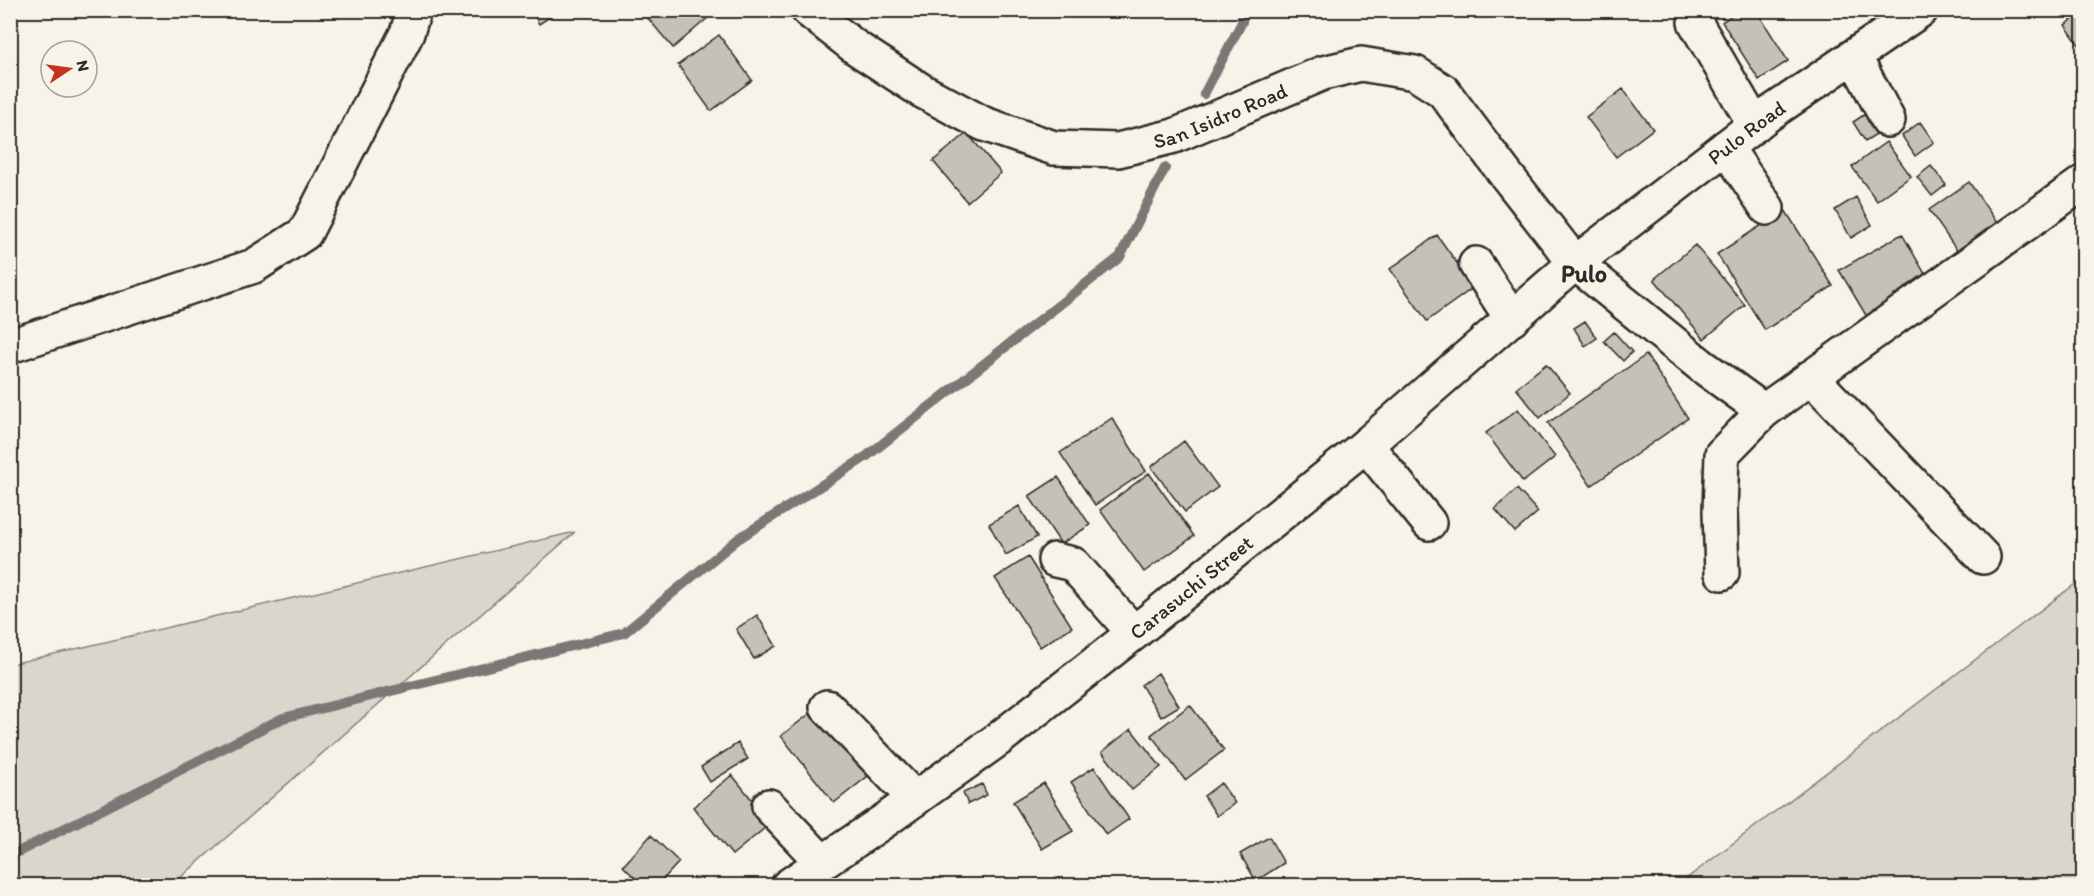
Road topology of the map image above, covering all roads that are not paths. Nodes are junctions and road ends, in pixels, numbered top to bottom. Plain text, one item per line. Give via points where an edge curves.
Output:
1 (414, 10) edge
2 (808, 10) edge
3 (1921, 10) edge
4 (1695, 22) dead end
5 (1854, 56) junction
6 (1888, 120) dead end
7 (1755, 125) junction
8 (1726, 147) junction
9 (2084, 182) edge
10 (1767, 208) dead end
11 (1575, 263) junction
12 (1476, 264) dead end
13 (1512, 319) junction
14 (10, 346) edge
15 (1811, 377) junction
16 (1764, 411) junction
17 (1366, 446) junction
18 (1430, 523) dead end
19 (1983, 557) dead end
20 (1054, 560) dead end
21 (1722, 573) dead end
22 (1134, 633) junction
23 (827, 707) dead end
24 (915, 799) junction
25 (770, 806) dead end
26 (822, 862) junction
27 (788, 885) edge

1 - 14 street via 407,33 305,233 254,266
2 - 11 street, San Isidro Road via 922,91 984,124 1054,148 1118,150 1174,136 1323,73 1361,64 1415,73 1443,91
3 - 5 street, Pulo Road
4 - 7 street
5 - 6 street
5 - 7 street, Pulo Road
7 - 8 street, Pulo Road
8 - 10 street
8 - 11 street, Pulo Road
9 - 15 street
11 - 13 street, Carasuchi Street
11 - 16 street, San Isidro Road
12 - 13 street
13 - 17 street, Carasuchi Street
15 - 16 street
15 - 19 street
16 - 21 street via 1722,454
17 - 18 street
17 - 22 street, Carasuchi Street
20 - 22 street via 1073,564
22 - 24 street, Carasuchi Street
23 - 24 street
24 - 26 street, Carasuchi Street
25 - 26 street
26 - 27 street, Carasuchi Street

